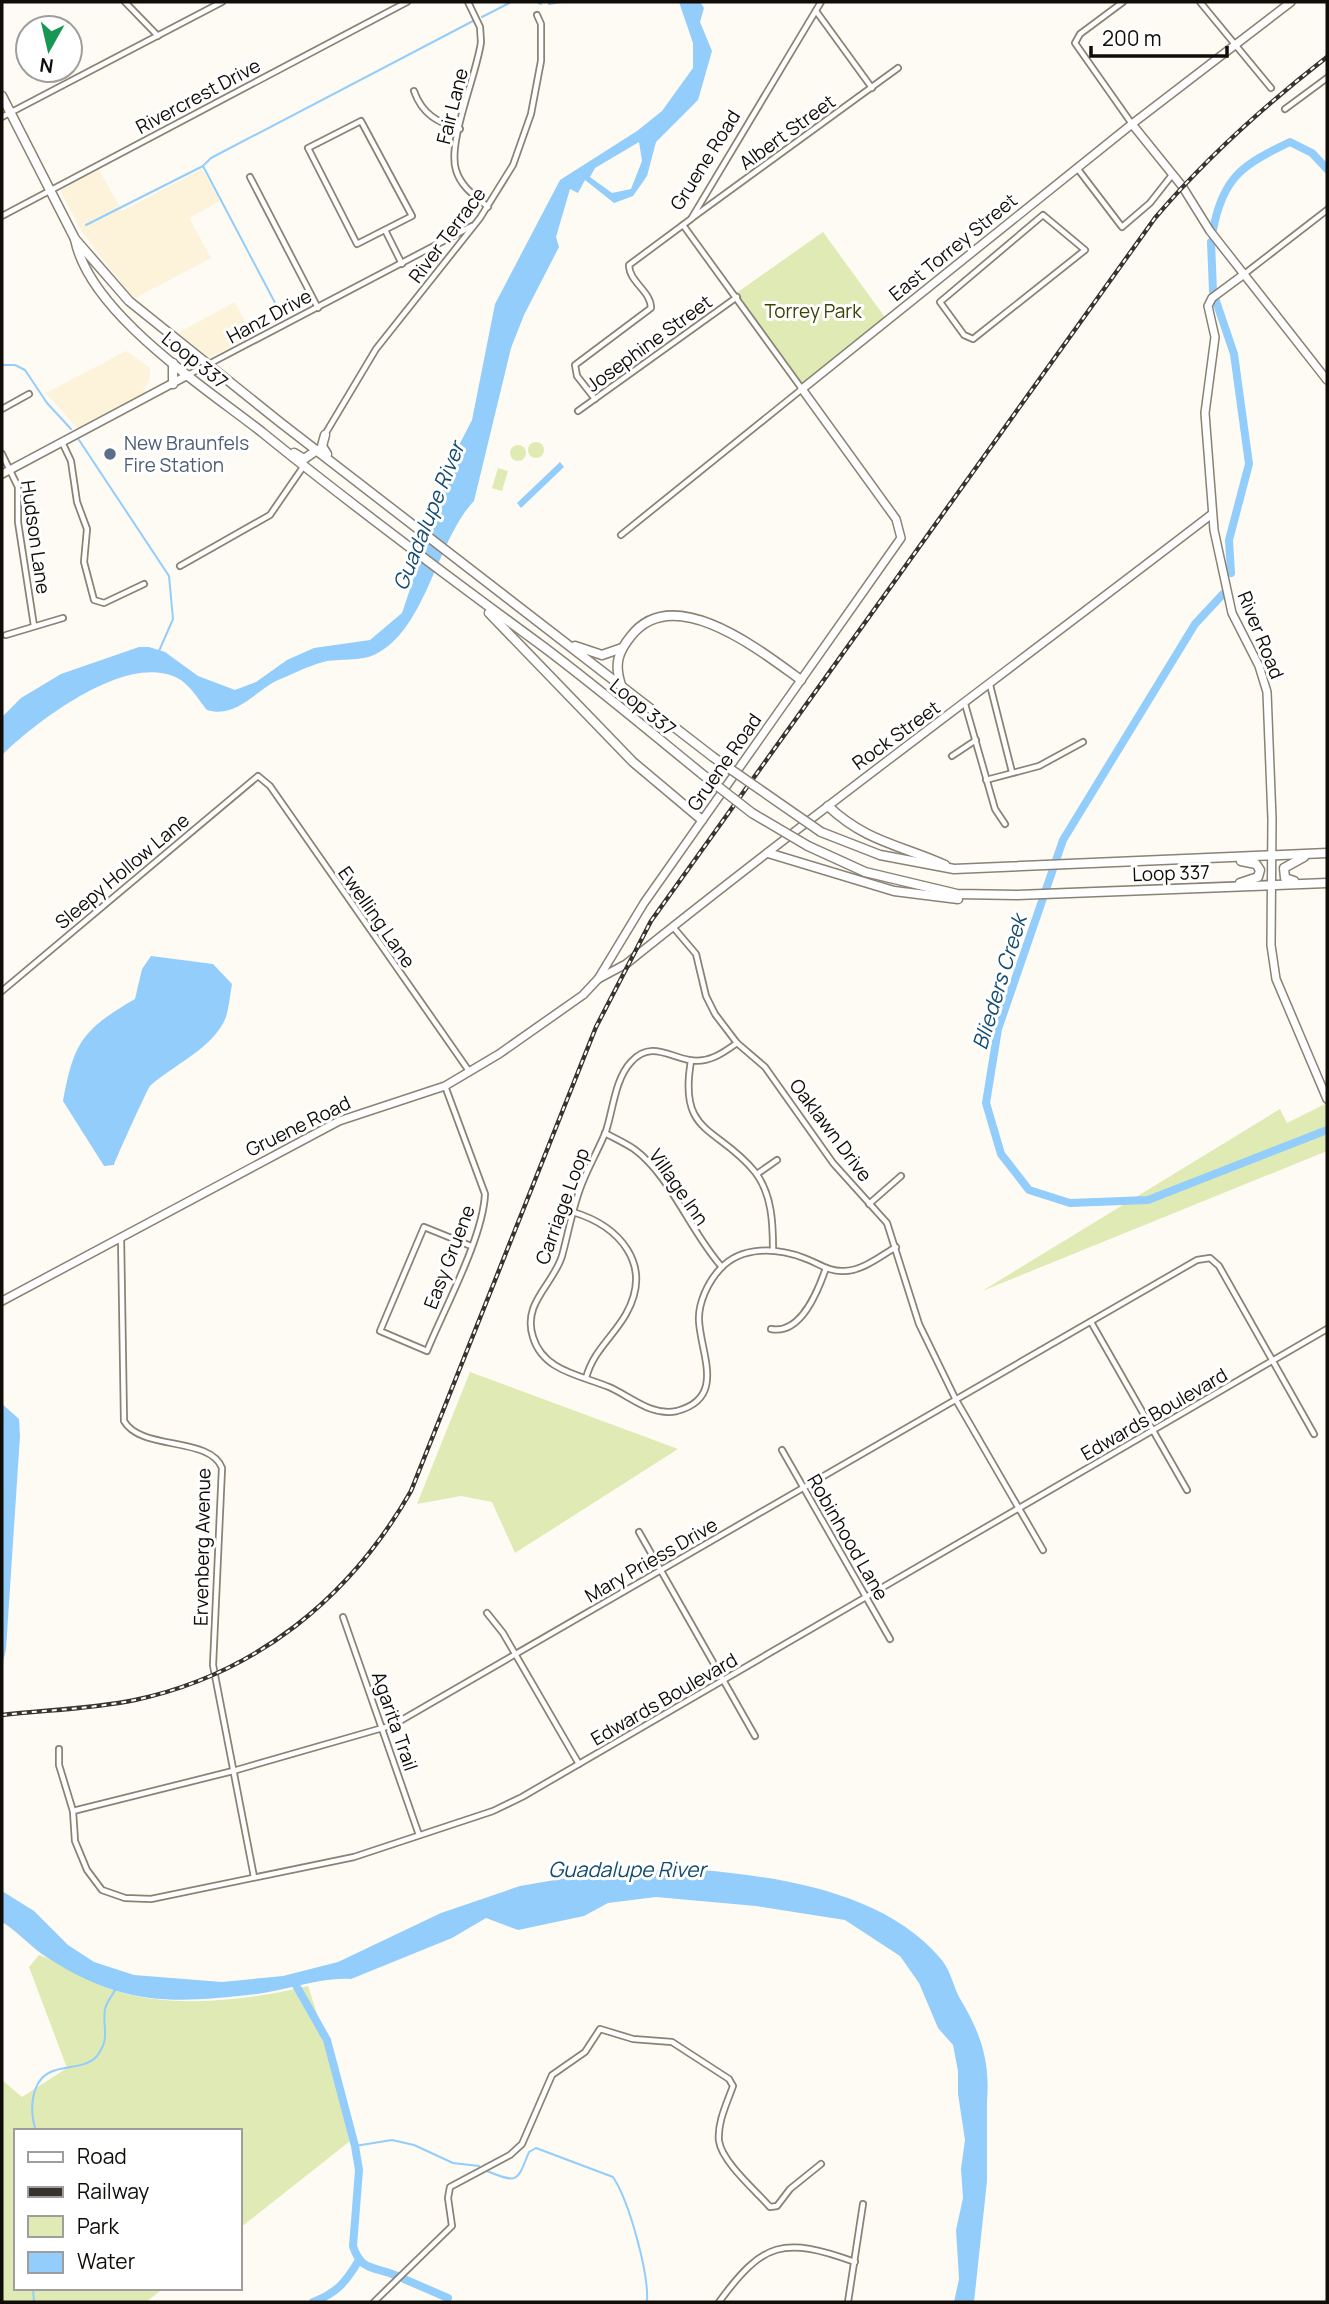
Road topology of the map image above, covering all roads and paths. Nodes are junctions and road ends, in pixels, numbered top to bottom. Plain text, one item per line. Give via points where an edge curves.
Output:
1 (125, 2) edge
2 (222, 2) edge
3 (407, 2) edge
4 (468, 2) edge
5 (821, 2) edge
6 (1123, 2) edge
7 (1200, 2) edge
8 (1291, 2) edge
9 (816, 11) junction
10 (537, 15) dead end
11 (158, 36) junction
12 (1235, 46) junction
13 (898, 68) dead end
14 (1327, 78) edge
15 (872, 88) junction
16 (1271, 88) dead end
17 (414, 91) dead end
18 (2, 96) edge
19 (1285, 109) dead end
20 (10, 113) junction
21 (2, 117) edge
22 (1132, 124) junction
23 (460, 129) junction
24 (1077, 168) junction
25 (1172, 175) junction
26 (250, 177) dead end
27 (50, 190) junction
28 (488, 207) junction
29 (1327, 210) edge
30 (2, 216) edge
31 (691, 219) junction
32 (1010, 222) junction
33 (476, 224) junction
34 (683, 225) junction
35 (385, 230) junction
36 (1021, 230) junction
37 (1016, 235) junction
38 (75, 239) junction
39 (402, 264) junction
40 (1243, 275) junction
41 (737, 297) junction
42 (318, 308) junction
43 (173, 363) junction
44 (210, 366) junction
45 (188, 375) junction
46 (1327, 380) edge
47 (173, 383) junction
48 (802, 388) junction
49 (29, 394) dead end
50 (595, 399) junction
51 (2, 409) edge
52 (578, 411) dead end
53 (257, 429) junction
54 (325, 435) junction
55 (62, 442) junction
56 (306, 442) junction
57 (317, 450) junction
58 (2, 454) edge
59 (303, 467) junction
60 (10, 469) junction
61 (2, 474) edge
62 (359, 483) junction
63 (1212, 514) junction
64 (621, 535) dead end
65 (180, 566) dead end
66 (145, 584) dead end
67 (474, 599) junction
68 (63, 618) dead end
69 (34, 626) junction
70 (6, 635) dead end
71 (565, 642) junction
72 (622, 648) junction
73 (800, 680) junction
74 (621, 685) junction
75 (990, 685) junction
76 (965, 704) junction
77 (976, 740) junction
78 (1083, 742) dead end
79 (952, 756) dead end
80 (1012, 772) junction
81 (261, 777) joint
82 (986, 780) junction
83 (828, 806) junction
84 (702, 820) junction
85 (1005, 824) dead end
86 (768, 853) junction
87 (1327, 853) edge
88 (1310, 854) junction
89 (1272, 856) junction
90 (1217, 858) junction
91 (954, 869) junction
92 (1327, 883) edge
93 (1304, 884) junction
94 (1271, 885) junction
95 (1224, 887) junction
96 (1017, 895) junction
97 (673, 927) junction
98 (598, 979) junction
99 (2, 991) edge
100 (737, 1042) junction
101 (691, 1061) junction
102 (469, 1072) junction
103 (445, 1086) junction
104 (1327, 1099) edge
105 (605, 1132) junction
106 (777, 1160) dead end
107 (757, 1174) junction
108 (901, 1176) dead end
109 (869, 1204) junction
110 (573, 1212) junction
111 (121, 1237) junction
112 (471, 1246) junction
113 (896, 1247) junction
114 (772, 1250) junction
115 (722, 1267) junction
116 (826, 1268) junction
117 (2, 1301) edge
118 (1091, 1322) junction
119 (771, 1329) dead end
120 (1327, 1329) edge
121 (1272, 1361) junction
122 (586, 1378) junction
123 (956, 1400) junction
124 (1153, 1430) junction
125 (1314, 1434) dead end
126 (782, 1450) dead end
127 (804, 1488) junction
128 (1188, 1490) dead end
129 (1018, 1508) junction
130 (639, 1532) dead end
131 (1043, 1550) dead end
132 (661, 1570) junction
133 (867, 1598) junction
134 (487, 1613) dead end
135 (343, 1616) dead end
136 (890, 1639) dead end
137 (516, 1654) junction
138 (724, 1680) junction
139 (383, 1729) junction
140 (755, 1736) dead end
141 (59, 1749) dead end
142 (579, 1764) junction
143 (233, 1770) junction
144 (74, 1811) junction
145 (419, 1835) junction
146 (254, 1877) junction
147 (821, 2164) dead end
148 (863, 2204) dead end
149 (855, 2262) junction
150 (374, 2302) edge
151 (719, 2302) edge
152 (848, 2302) edge

1 - 11 street
2 - 11 street
3 - 27 street, Rivercrest Drive
4 - 23 street, Fair Lane via 480,27 481,42
5 - 9 street, Gruene Road
6 - 22 street via 1075,41
7 - 12 street
8 - 12 street, East Torrey Street
9 - 15 street
9 - 31 street, Gruene Road
10 - 28 street, River Terrace via 542,52 531,114 513,165
11 - 20 street
12 - 16 street
12 - 22 street, East Torrey Street
13 - 15 street, Albert Street
14 - 19 street
15 - 31 street, Albert Street
17 - 23 street via 433,118
18 - 20 main road, Loop 337
20 - 21 street
20 - 27 main road, Loop 337
22 - 24 street, East Torrey Street
22 - 25 street
23 - 28 street, Fair Lane via 454,167 467,190
24 - 25 street via 1122,227 1150,203
24 - 32 street, East Torrey Street
25 - 40 street
26 - 42 street
27 - 30 street, Rivercrest Drive
27 - 38 main road, Loop 337
28 - 33 street, River Terrace
29 - 40 street
31 - 34 street, Gruene Road
32 - 36 street
32 - 37 street
32 - 48 street, East Torrey Street
33 - 39 street, Hanz Drive
33 - 54 street, River Terrace via 376,349
34 - 41 street, Gruene Road
34 - 50 street via 629,265 651,301 649,310 575,365 577,376
35 - 35 street via 412,216 361,121 308,148 357,244
35 - 39 street
36 - 37 street
36 - 37 street via 1043,215 1085,250 973,339 964,335 940,302
38 - 43 main road, Loop 337 via 78,255 108,300
38 - 44 main road, Loop 337 via 129,301
39 - 42 street, Hanz Drive
40 - 46 street
40 - 63 street, River Road via 1208,306 1215,337 1205,413
41 - 48 street, Gruene Road
41 - 50 street, Josephine Street
42 - 44 street, Hanz Drive
43 - 45 main road, Loop 337
43 - 47 main road
44 - 45 street, Hanz Drive
44 - 56 main road, Loop 337
45 - 47 street, Hanz Drive
45 - 53 main road, Loop 337
47 - 55 street, Hanz Drive
48 - 64 street, East Torrey Street
48 - 73 street, Gruene Road via 902,533
49 - 51 street
50 - 52 street, Josephine Street
53 - 57 main road via 301,458
53 - 59 main road, Loop 337
54 - 56 main road
54 - 57 street, River Terrace
54 - 62 main road via 324,451
55 - 60 street, Hanz Drive
55 - 66 street via 71,461 86,529 84,562 94,600 101,604
56 - 57 main road, Loop 337
57 - 62 main road, Loop 337
58 - 60 street, Hudson Lane
59 - 65 street via 270,515
59 - 67 main road, Loop 337
60 - 61 street, Hanz Drive
60 - 69 street, Hudson Lane via 18,487 18,522
62 - 71 main road, Loop 337
63 - 75 street, Rock Street
63 - 89 street, River Road via 1232,613 1267,692
67 - 84 main road via 633,762
67 - 96 main road, Loop 337, bridge via 542,646 752,813 808,846 865,872 923,888
68 - 69 street
69 - 70 street
71 - 72 main road via 601,654
71 - 74 main road, Loop 337
72 - 73 main road via 637,628 654,617 698,620 739,636
72 - 74 main road via 616,669
73 - 84 street, Gruene Road
74 - 91 main road, Loop 337, bridge via 713,757 821,832 880,855
75 - 76 street, Rock Street
75 - 80 street
76 - 77 street
76 - 83 street, Rock Street
77 - 79 street
77 - 82 street
78 - 80 street via 1039,766
80 - 82 street
81 - 99 street, Sleepy Hollow Lane via 251,779
81 - 102 street, Ewelling Lane
82 - 85 street
83 - 86 street, Rock Street
83 - 91 main road via 871,838
84 - 98 street, Gruene Road
86 - 96 main road via 894,891 975,900
86 - 97 street, Rock Street
87 - 88 main road, Loop 337
88 - 89 main road, Loop 337
88 - 93 main road via 1283,871 1285,878
89 - 90 main road, Loop 337
89 - 94 street, River Road
90 - 91 main road, Loop 337
90 - 95 main road via 1251,862 1260,870 1254,879
92 - 93 main road, Loop 337
93 - 94 main road, Loop 337
94 - 95 main road, Loop 337
94 - 104 street, River Road via 1276,979
95 - 96 main road, Loop 337
97 - 98 street, Rock Street via 614,974
97 - 100 street, Oaklawn Drive via 696,954 706,996
98 - 102 street, Gruene Road via 576,1000
100 - 101 street via 719,1056
100 - 109 street, Oaklawn Drive via 765,1066 833,1163
101 - 105 street, Carriage Loop via 654,1050 631,1062
101 - 107 street via 688,1100 695,1117 706,1132
102 - 103 street, Gruene Road
103 - 111 street, Gruene Road via 340,1121
103 - 112 street, Easy Gruene via 485,1194
105 - 110 street, Carriage Loop
105 - 115 street, Village Inn via 649,1164 702,1245
106 - 107 street
107 - 114 street via 769,1201
108 - 109 street
109 - 113 street, Oaklawn Drive via 887,1223
110 - 122 street, Carriage Loop via 559,1263 534,1302 530,1323 533,1339 546,1359
110 - 122 street via 602,1222 619,1236 635,1273 629,1309 599,1348
111 - 117 street, Gruene Road
111 - 143 street, Ervenberg Avenue via 124,1420 136,1433 212,1455 222,1468 212,1659
112 - 112 street, Easy Gruene via 424,1227 380,1331 427,1351
113 - 116 street via 851,1270
113 - 123 street, Oaklawn Drive via 919,1324
114 - 115 street via 744,1253
114 - 116 street
115 - 122 street, Carriage Loop via 700,1304 698,1321 708,1376 703,1394 680,1410 664,1412
116 - 119 street via 802,1315 790,1328
118 - 121 street, Mary Priess Drive via 1197,1260 1210,1258 1219,1266
118 - 123 street, Mary Priess Drive
118 - 124 street
120 - 121 street, Edwards Boulevard
121 - 124 street, Edwards Boulevard
121 - 125 street
123 - 127 street, Mary Priess Drive
123 - 129 street, Oaklawn Drive
124 - 128 street
124 - 129 street, Edwards Boulevard
126 - 127 street, Robinhood Lane
127 - 132 street, Mary Priess Drive
127 - 133 street, Robinhood Lane
129 - 131 street, Oaklawn Drive
129 - 133 street, Edwards Boulevard
130 - 132 street
132 - 137 street, Mary Priess Drive
132 - 138 street
133 - 136 street, Robinhood Lane
133 - 138 street, Edwards Boulevard
134 - 137 street
135 - 139 street, Agarita Trail
137 - 139 street, Mary Priess Drive
137 - 142 street
138 - 140 street
138 - 142 street, Edwards Boulevard
139 - 143 street, Mary Priess Drive
139 - 145 street, Agarita Trail
141 - 144 street, Edwards Boulevard via 59,1765
142 - 145 street, Edwards Boulevard via 510,1803
143 - 144 street, Mary Priess Drive
143 - 146 street, Ervenberg Avenue
144 - 146 street, Edwards Boulevard via 75,1841 87,1870 111,1895 150,1899
145 - 146 street, Edwards Boulevard via 354,1857
147 - 150 street via 777,2206 770,2207 743,2180 720,2144 733,2086 729,2079 672,2042 633,2039 600,2029 585,2052 552,2075 522,2144 450,2188 452,2226
148 - 149 street
149 - 151 street via 810,2249 767,2253 748,2264
149 - 152 street

